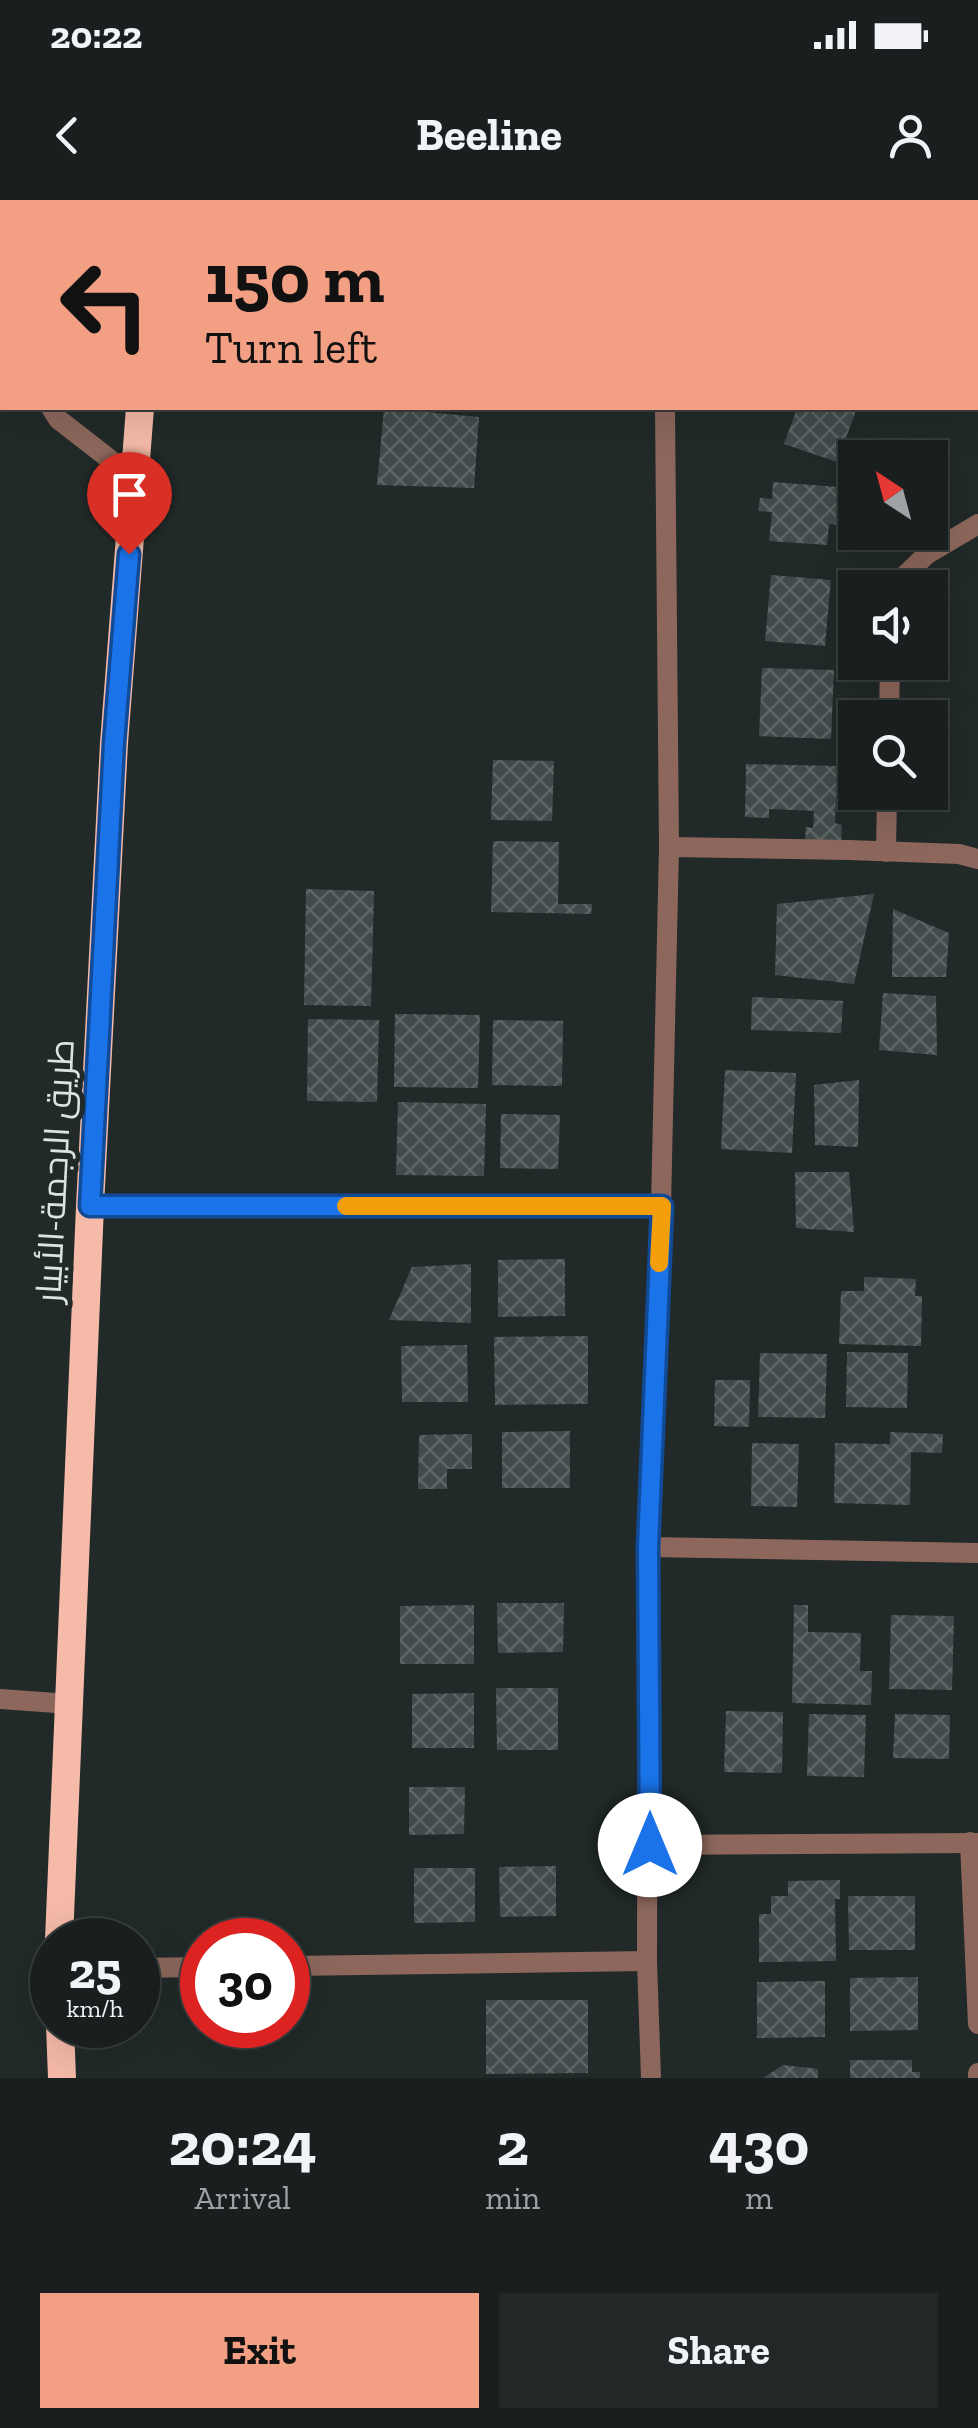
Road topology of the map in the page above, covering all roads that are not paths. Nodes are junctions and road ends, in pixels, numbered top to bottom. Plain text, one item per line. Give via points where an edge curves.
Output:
1 (51, 410) edge
2 (140, 410) edge
3 (665, 410) edge
4 (134, 479) junction
5 (978, 524) edge
6 (911, 570) edge
7 (887, 810) edge
8 (669, 847) junction
9 (886, 852) junction
10 (978, 859) edge
11 (90, 1206) junction
12 (662, 1206) junction
13 (648, 1547) junction
14 (978, 1553) edge
15 (0, 1699) edge
16 (70, 1704) junction
17 (974, 1842) edge
18 (650, 1845) junction
19 (61, 1918) edge
20 (647, 1961) junction
21 (310, 1966) edge
22 (978, 2024) edge
23 (61, 2048) edge
24 (62, 2078) edge
25 (651, 2078) edge

1 - 4 street
2 - 4 highway, طريق الرجمة-الأبيار
3 - 8 street
4 - 11 highway, طريق الرجمة-الأبيار
5 - 6 street
7 - 9 street
8 - 9 street
8 - 12 street
9 - 10 street
11 - 12 street
11 - 16 highway, طريق الرجمة-الأبيار
12 - 13 street
13 - 14 street
13 - 18 street
15 - 16 street
16 - 19 highway, طريق الرجمة-الأبيار
17 - 18 street
17 - 22 street
18 - 20 street
20 - 21 street
20 - 25 street
23 - 24 highway

